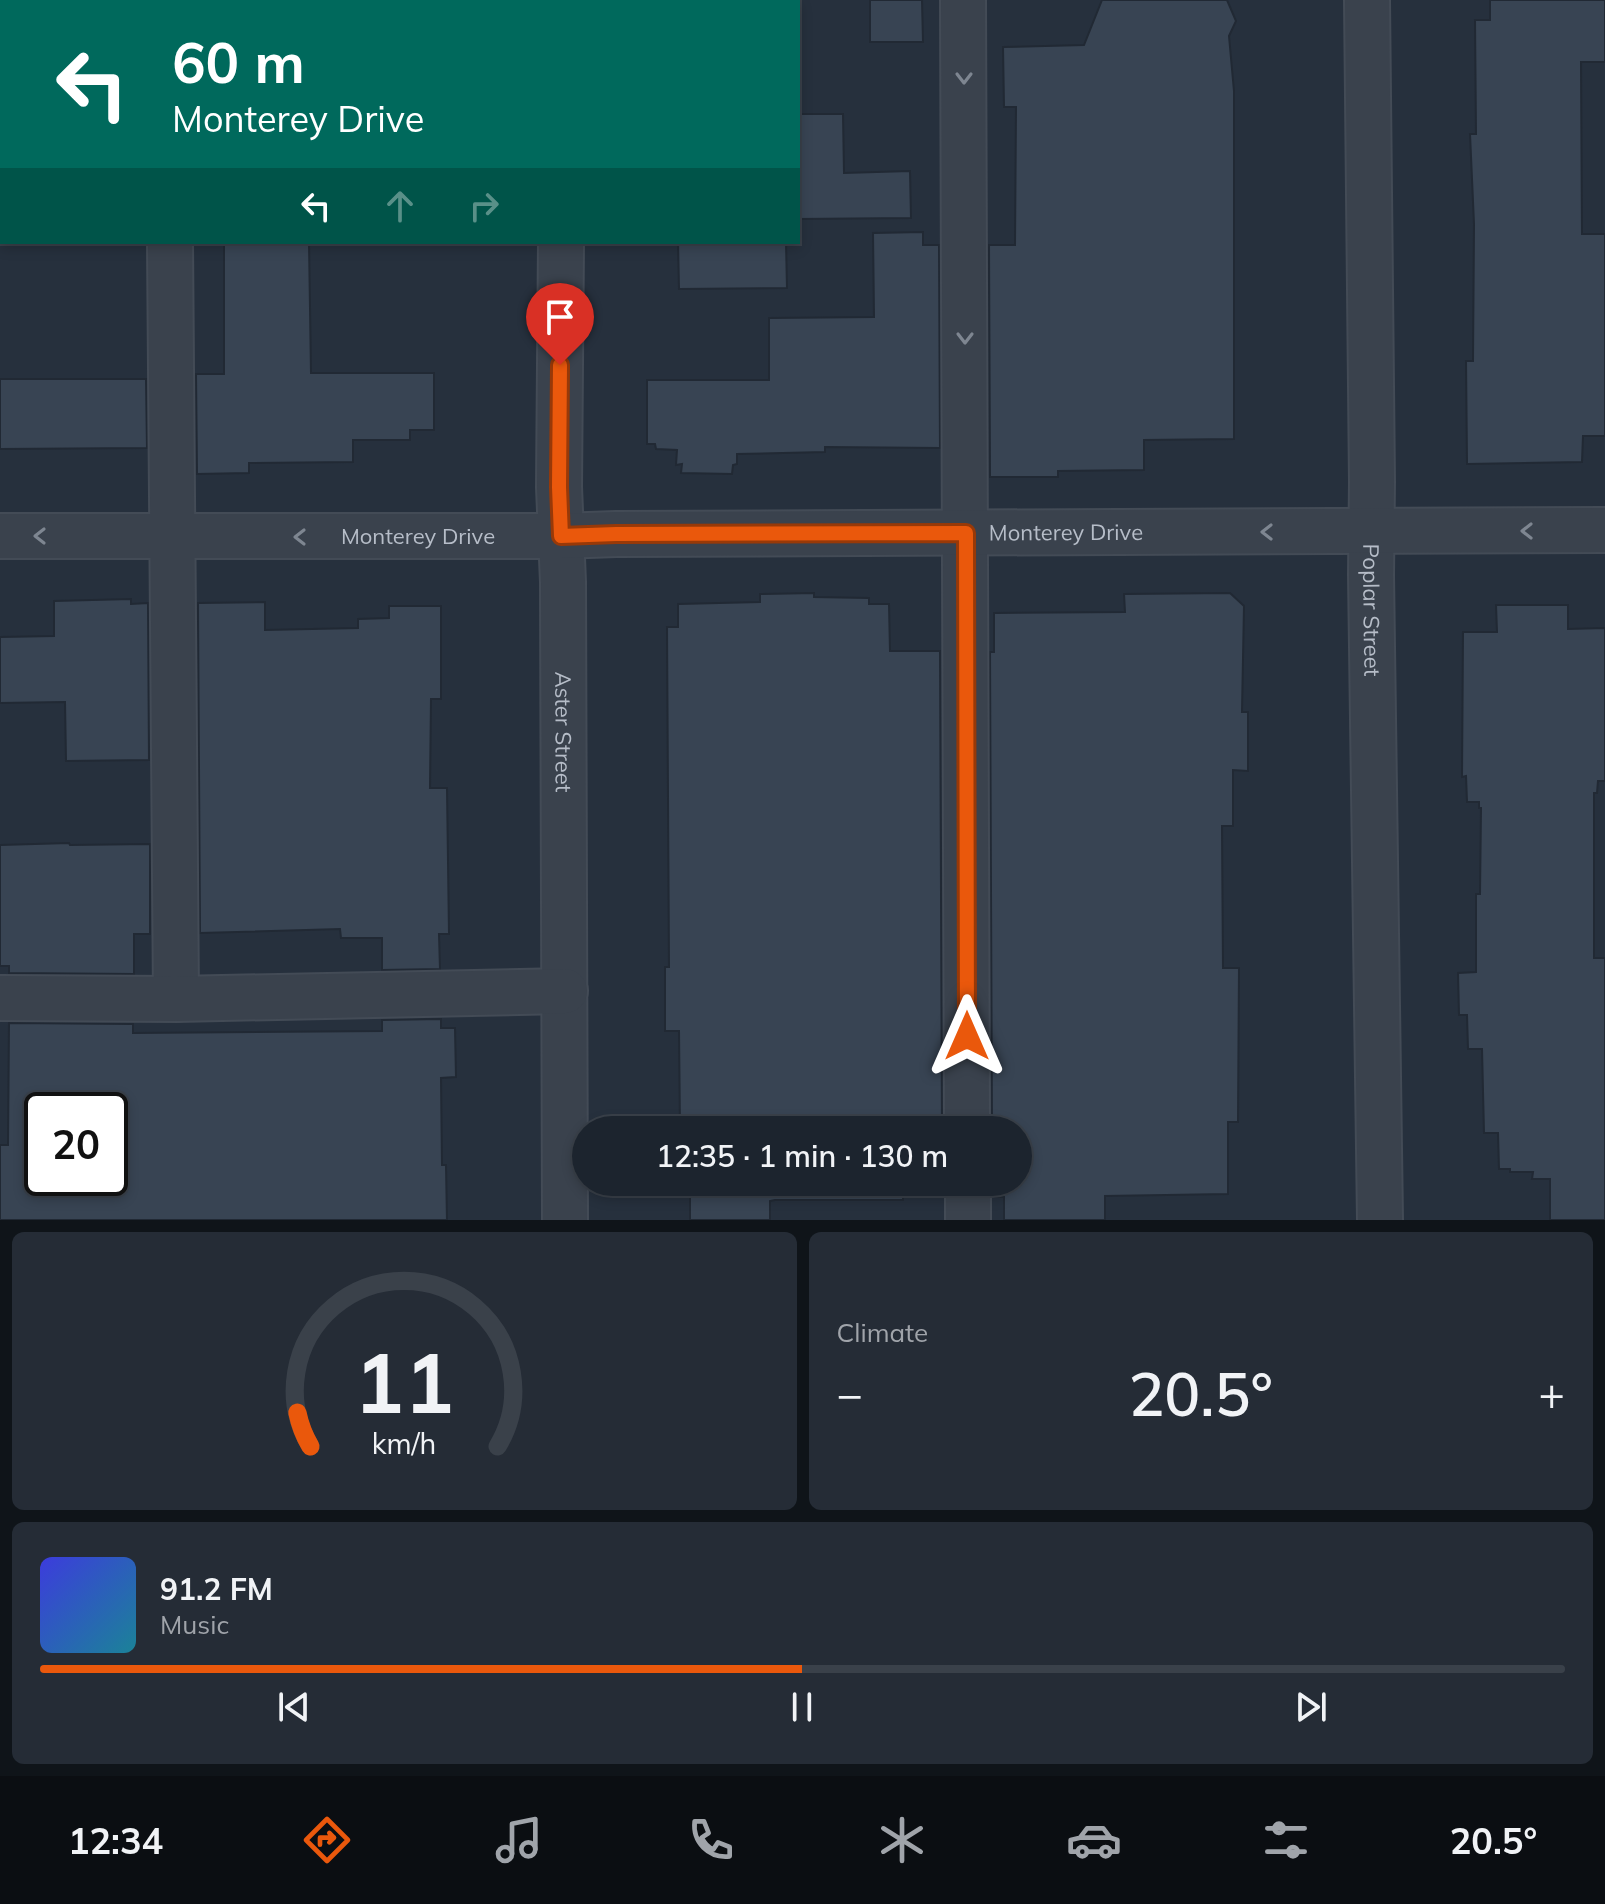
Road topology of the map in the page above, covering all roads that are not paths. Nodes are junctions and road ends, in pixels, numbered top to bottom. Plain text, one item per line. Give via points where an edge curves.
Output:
1 (963, 0) edge
2 (1367, 0) edge
3 (170, 244) edge
4 (561, 244) edge
5 (1605, 530) edge
6 (1372, 531) junction
7 (966, 533) junction
8 (0, 536) edge
9 (561, 536) junction
10 (172, 537) junction
11 (565, 991) junction
12 (0, 998) edge
13 (176, 999) junction
14 (967, 1116) edge
15 (968, 1196) edge
16 (565, 1220) edge
17 (968, 1220) edge
18 (1380, 1220) edge

1 -> 7 street
2 - 6 street, Poplar Street
3 - 10 street
4 - 9 street, Aster Street
5 -> 6 street, Monterey Drive
6 -> 7 street, Monterey Drive
6 - 18 street, Poplar Street
7 - 9 street, Monterey Drive
7 - 14 street
10 -> 8 street, Monterey Drive
9 -> 10 street, Monterey Drive
9 - 11 street, Aster Street
10 - 13 street
11 - 13 street
11 - 16 street, Aster Street
12 - 13 street
15 - 17 street

